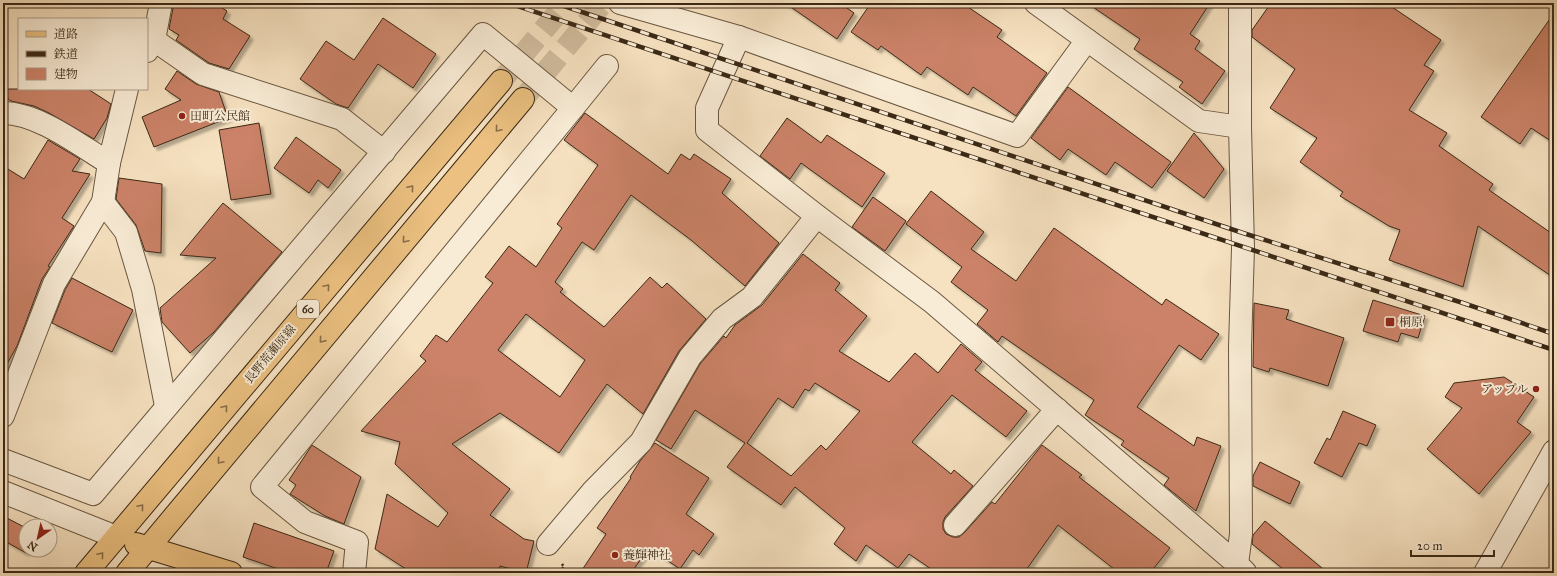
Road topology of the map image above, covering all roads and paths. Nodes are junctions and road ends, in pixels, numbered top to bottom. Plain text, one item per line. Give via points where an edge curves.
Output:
1 (162, 3) edge
2 (620, 3) edge
3 (1036, 3) edge
4 (1240, 3) edge
5 (665, 9) edge
6 (739, 37) junction
7 (1087, 40) junction
8 (151, 45) edge
9 (607, 66) dead end
10 (501, 81) tunnel mouth
11 (127, 90) edge
12 (523, 100) tunnel mouth
13 (573, 108) junction
14 (3, 113) edge
15 (1240, 127) junction
16 (384, 152) junction
17 (109, 163) junction
18 (103, 202) junction
19 (817, 216) junction
20 (166, 406) junction
21 (1057, 409) junction
22 (3, 416) edge
23 (1554, 452) edge
24 (3, 460) edge
25 (3, 492) edge
26 (955, 525) dead end
27 (116, 537) junction
28 (548, 544) dead end
29 (147, 548) junction
30 (1241, 569) edge
31 (86, 573) edge
32 (127, 573) edge
33 (231, 573) edge
34 (354, 573) edge
35 (1485, 573) edge

1 - 8 street
2 - 5 street
3 - 7 street
4 - 15 street
5 - 6 street
6 - 7 street via 1017,136
6 - 19 street via 707,108 707,130
7 - 15 street via 1199,121
8 - 16 street via 203,74 342,119
9 - 13 street
27 -> 10 main road, 長野荒瀬原線 / 60
11 - 17 street
12 -> 29 main road, 60
13 - 16 street via 483,34
13 - 34 street via 262,487 306,522 357,542
14 - 17 street via 13,113 40,122
15 - 30 street via 1243,248 1240,347
16 - 20 street
17 - 18 street
18 - 20 street via 126,232 143,289
18 - 22 street via 54,284
19 - 21 street via 932,302
19 - 28 street via 752,297 722,319 695,351 641,442 592,492
20 - 24 street via 93,494
21 - 26 street
21 - 30 street
23 - 35 street
25 - 27 street
27 - 29 main road
31 -> 27 main road, 長野荒瀬原線 / 60
29 - 32 main road, 60
29 - 33 main road

